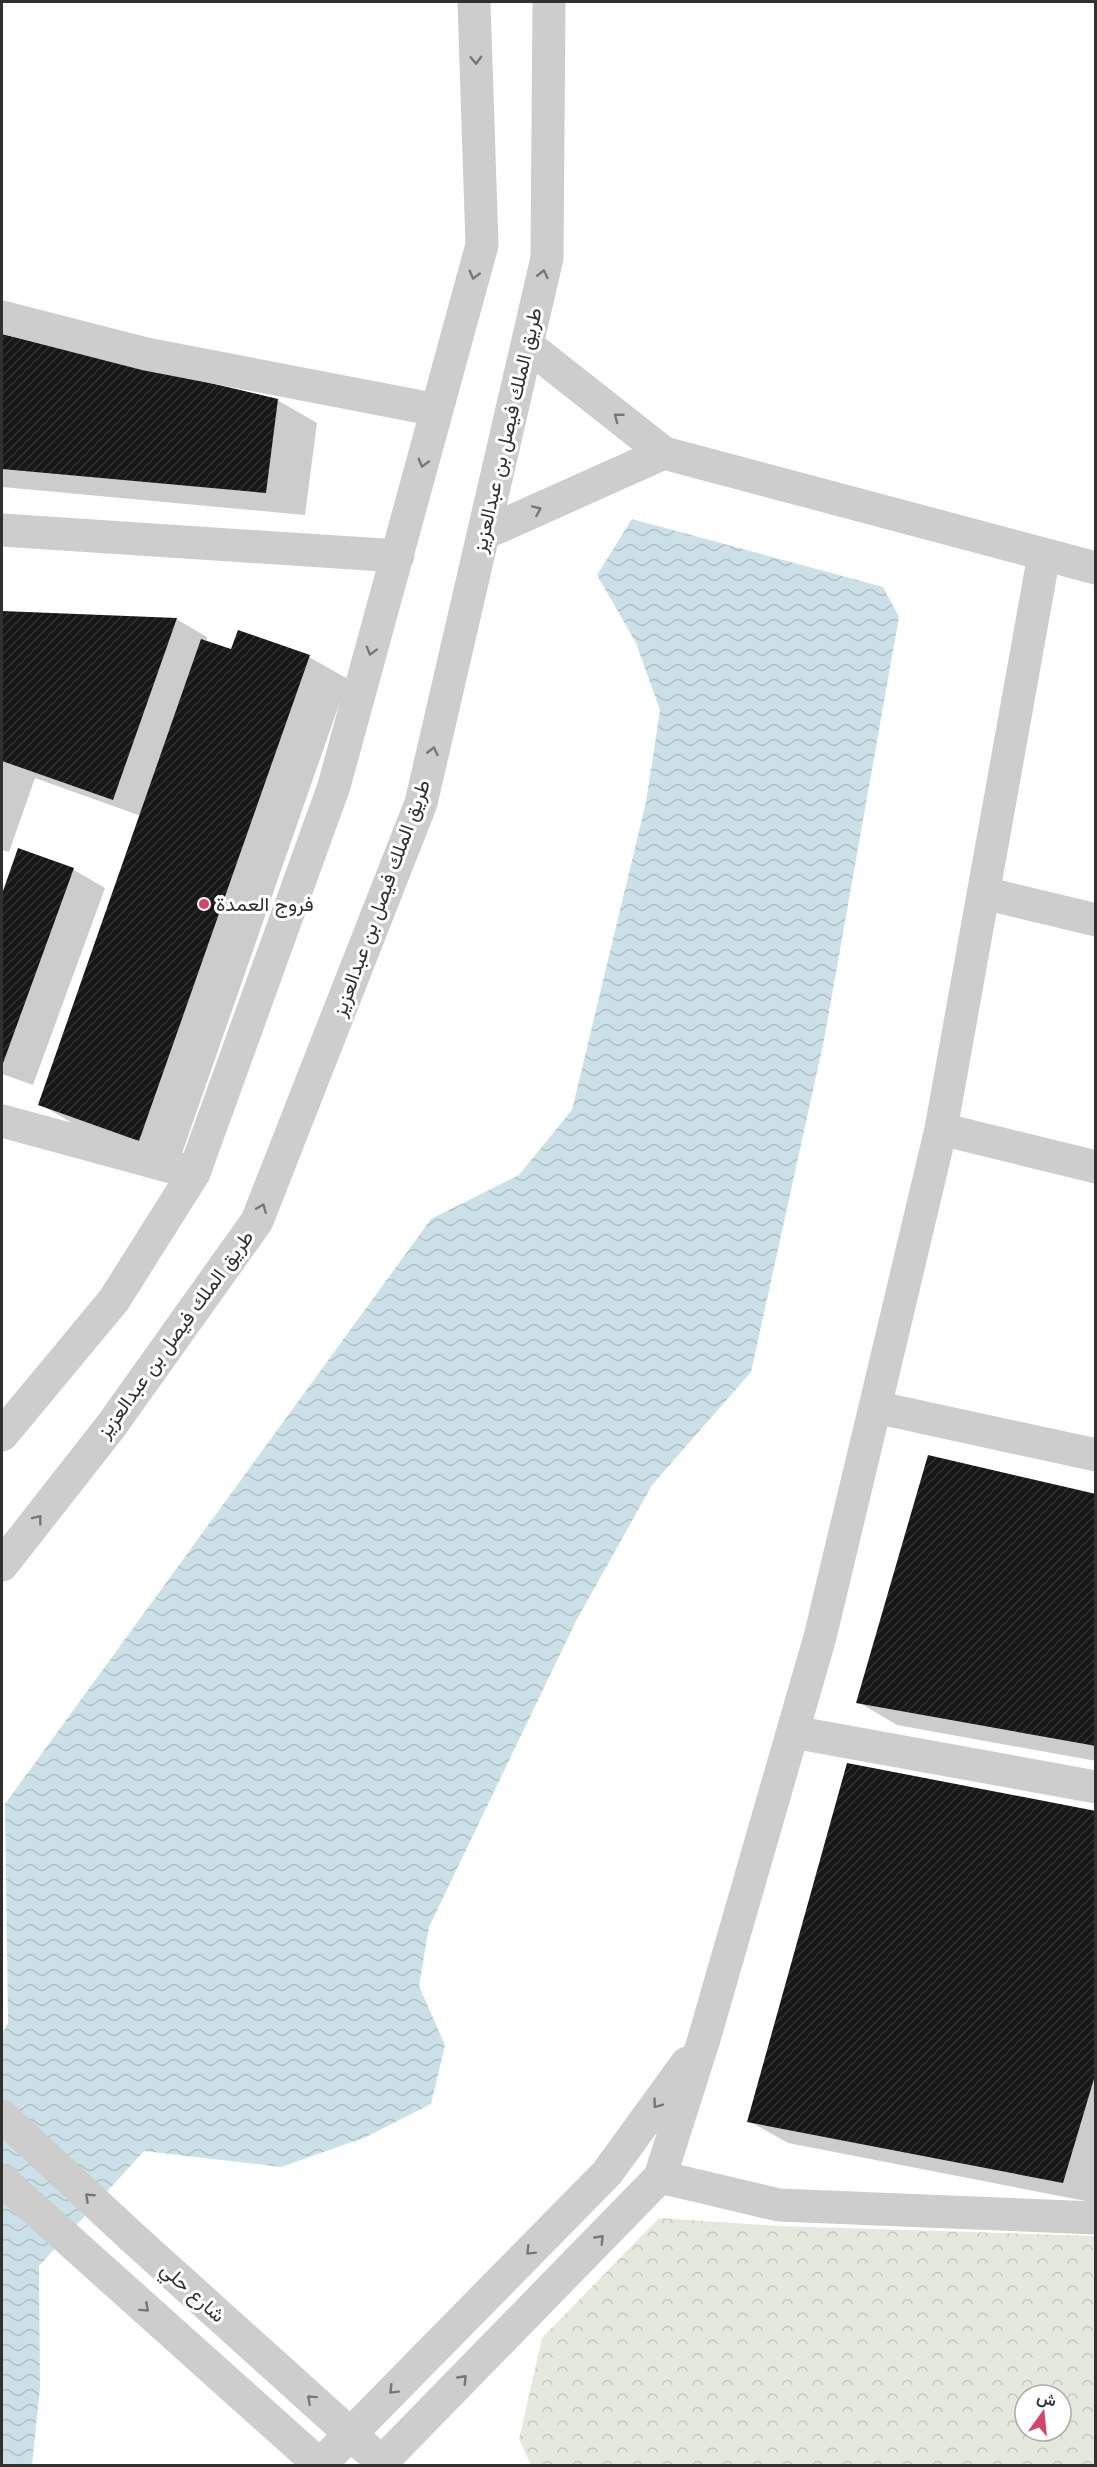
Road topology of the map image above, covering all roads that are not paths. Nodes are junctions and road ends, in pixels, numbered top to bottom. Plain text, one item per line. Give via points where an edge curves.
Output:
1 (474, 2) edge
2 (549, 2) edge
3 (2, 317) edge
4 (527, 345) junction
5 (437, 410) junction
6 (664, 453) junction
7 (2, 530) edge
8 (483, 534) junction
9 (1044, 555) junction
10 (398, 556) junction
11 (1095, 568) edge
12 (984, 893) junction
13 (1095, 920) edge
14 (2, 1121) edge
15 (941, 1129) junction
16 (1095, 1167) edge
17 (194, 1173) junction
18 (875, 1407) junction
19 (2, 1435) edge
20 (1095, 1455) edge
21 (2, 1565) edge
22 (793, 1732) junction
23 (1095, 1787) edge
24 (704, 2039) junction
25 (2, 2116) edge
26 (660, 2178) junction
27 (2, 2180) edge
28 (1095, 2218) edge
29 (350, 2434) junction
30 (382, 2464) edge
31 (320, 2465) edge

1 -> 5 street via 482,245
4 -> 2 street, طريق الملك فيصل بن عبدالعزيز via 547,258
3 - 5 street via 146,354
6 -> 4 street
4 - 8 street, طريق الملك فيصل بن عبدالعزيز
5 -> 10 street
8 -> 6 street
6 - 9 street
7 - 10 street
21 -> 8 street, طريق الملك فيصل بن عبدالعزيز via 111,1426 257,1221 422,803
9 - 11 street
9 - 12 street
10 -> 17 street via 334,786
12 - 13 street
12 - 15 street
14 - 17 street
15 - 16 street
15 - 18 street
17 - 19 street via 114,1300
18 - 20 street
18 - 22 street via 820,1638
22 - 23 street
22 - 24 street
24 - 26 street
24 -> 29 street via 606,2173
29 -> 25 street, شارع حلي
26 - 28 street via 779,2205
30 -> 26 street
27 -> 31 street
29 - 30 street, شارع حلي
29 - 31 street

